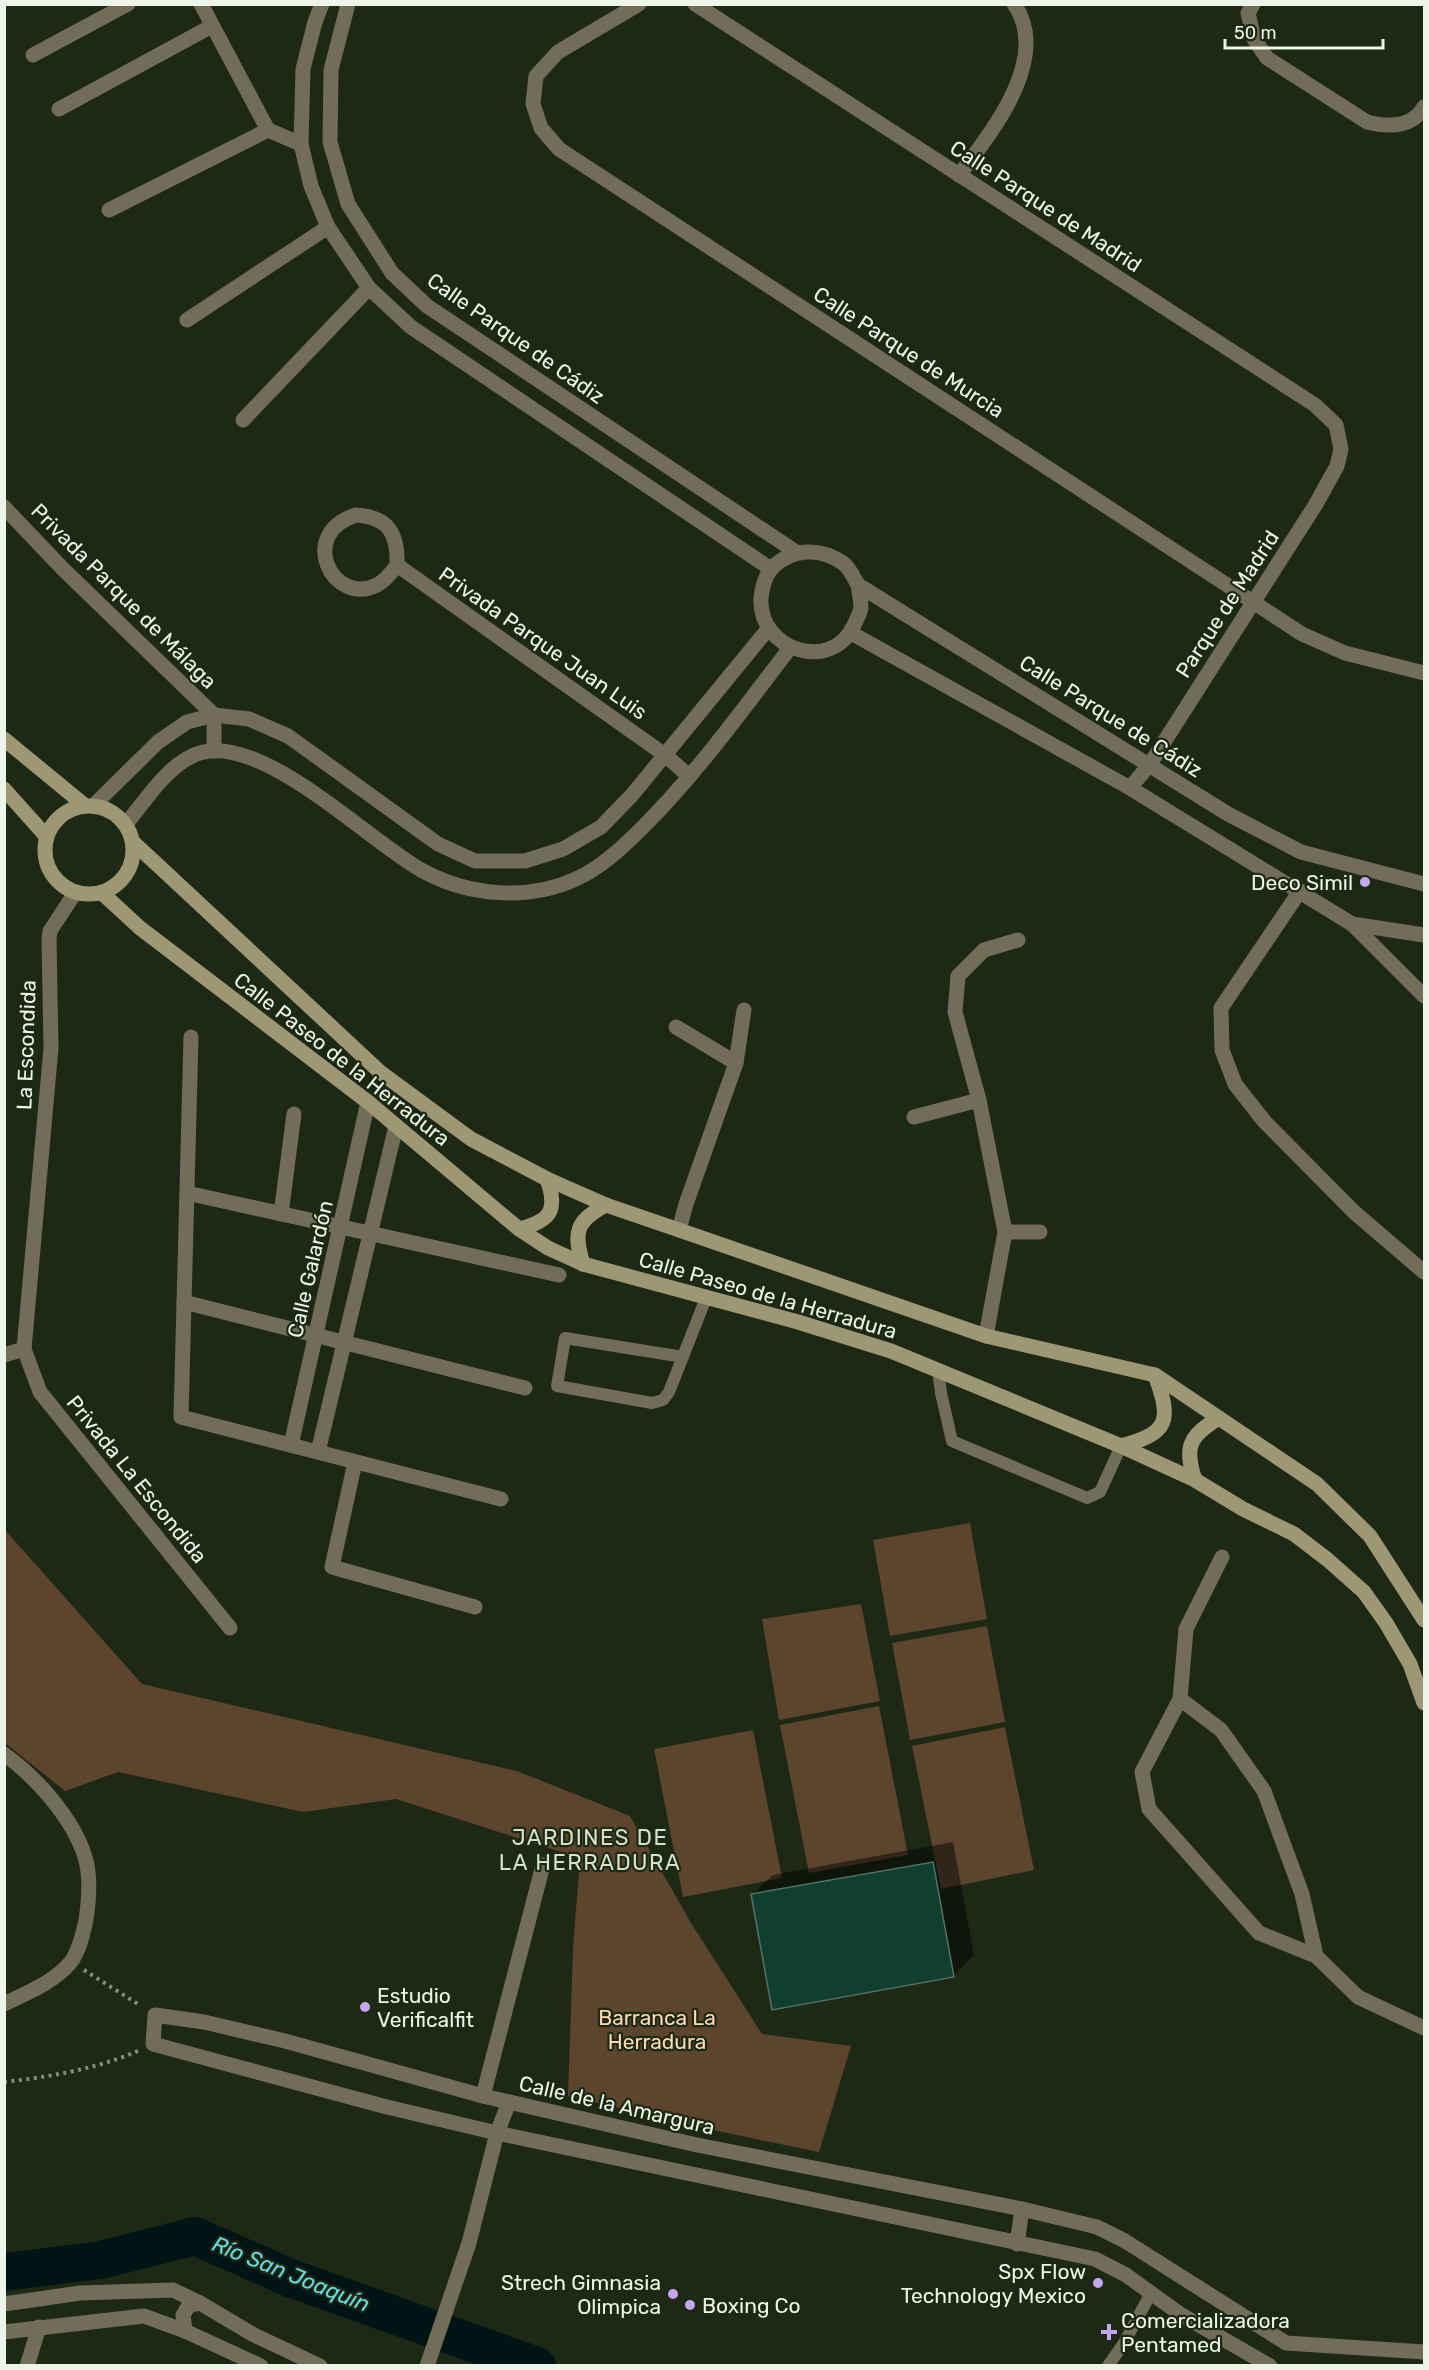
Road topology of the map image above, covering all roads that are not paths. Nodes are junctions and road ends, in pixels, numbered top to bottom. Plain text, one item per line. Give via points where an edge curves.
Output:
1 (128, 4) edge
2 (201, 4) edge
3 (322, 4) edge
4 (348, 4) edge
5 (639, 4) edge
6 (695, 4) edge
7 (1014, 4) edge
8 (1253, 4) edge
9 (212, 26) junction
10 (33, 56) dead end
11 (1425, 107) edge
12 (59, 109) dead end
13 (268, 130) junction
14 (301, 144) junction
15 (959, 175) junction
16 (109, 210) dead end
17 (328, 227) junction
18 (369, 288) junction
19 (187, 320) dead end
20 (243, 420) dead end
21 (1337, 466) joint
22 (4, 507) edge
23 (796, 552) junction
24 (397, 565) junction
25 (771, 569) junction
26 (858, 585) junction
27 (1253, 602) junction
28 (768, 629) junction
29 (851, 633) junction
30 (790, 648) junction
31 (1425, 673) edge
32 (214, 715) junction
33 (4, 739) edge
34 (214, 751) junction
35 (665, 754) junction
36 (1150, 764) junction
37 (689, 776) junction
38 (1130, 788) junction
39 (4, 789) edge
40 (89, 804) junction
41 (126, 824) junction
42 (46, 836) junction
43 (134, 843) junction
44 (1425, 884) edge
45 (1300, 891) junction
46 (75, 893) junction
47 (102, 893) junction
48 (1352, 924) junction
49 (1425, 935) edge
50 (1018, 940) dead end
51 (1425, 996) edge
52 (744, 1010) dead end
53 (676, 1027) dead end
54 (191, 1037) dead end
55 (736, 1062) junction
56 (979, 1100) junction
57 (368, 1102) junction
58 (294, 1113) dead end
59 (914, 1117) dead end
60 (396, 1126) junction
61 (547, 1179) junction
62 (187, 1193) junction
63 (606, 1204) junction
64 (281, 1214) junction
65 (341, 1227) junction
66 (519, 1229) junction
67 (679, 1230) junction
68 (1005, 1232) junction
69 (1040, 1232) dead end
70 (370, 1233) junction
71 (584, 1264) junction
72 (1425, 1272) edge
73 (559, 1275) dead end
74 (706, 1298) junction
75 (184, 1302) junction
76 (316, 1335) junction
77 (986, 1336) junction
78 (344, 1342) junction
79 (24, 1349) junction
80 (4, 1355) edge
81 (683, 1357) junction
82 (938, 1370) junction
83 (1155, 1375) junction
84 (525, 1388) dead end
85 (1219, 1418) junction
86 (291, 1445) junction
87 (1121, 1446) junction
88 (318, 1452) junction
89 (355, 1462) junction
90 (1195, 1480) junction
91 (501, 1498) dead end
92 (1222, 1557) dead end
93 (475, 1607) dead end
94 (1425, 1620) edge
95 (230, 1628) dead end
96 (1180, 1699) junction
97 (1425, 1703) edge
98 (4, 1754) edge
99 (543, 1865) dead end
100 (1316, 1956) junction
101 (4, 2004) edge
102 (1425, 2028) edge
103 (483, 2096) junction
104 (509, 2102) junction
105 (497, 2133) junction
106 (1022, 2209) junction
107 (1017, 2244) junction
108 (1151, 2293) junction
109 (200, 2303) junction
110 (4, 2304) edge
111 (39, 2327) junction
112 (184, 2331) junction
113 (4, 2332) edge
114 (1425, 2352) edge
115 (251, 2363) edge
116 (27, 2366) edge
117 (320, 2366) edge
118 (427, 2366) edge
119 (1108, 2366) edge
120 (1270, 2366) edge

1 - 10 street
2 - 9 street
3 - 14 street via 303,69
4 - 23 street, Calle Parque de Cádiz via 331,70 330,142 348,204 392,273 427,306
5 - 27 street, Calle Parque de Murcia via 558,52 536,76 532,104 542,128 559,149
6 - 15 street, Calle Parque de Madrid
7 - 15 street via 1023,17 1027,47 1020,78 1006,109
8 - 11 street via 1248,13 1254,39 1267,58 1367,122 1401,125
9 - 12 street
9 - 13 street
13 - 14 street
13 - 16 street
14 - 17 street via 311,186
15 - 21 street, Calle Parque de Madrid via 1315,405 1336,425 1341,449
17 - 18 street
17 - 19 street
18 - 20 street
18 - 25 street via 411,327
21 - 27 street, Parque de Madrid
22 - 32 street, Privada Parque de Málaga
23 - 25 street
23 - 26 street, Calle Parque de Cádiz via 822,552 844,564
24 - 24 street via 396,541 390,530 369,515 344,518 327,537 325,562 336,578 352,587 377,585
24 - 35 street, Privada Parque Juan Luis
25 - 28 street via 762,588 760,609
26 - 29 street via 861,610
26 - 36 street, Calle Parque de Cádiz
27 - 31 street, Calle Parque de Murcia via 1302,634 1345,653
27 - 36 street, Parque de Madrid
28 - 30 street
28 - 35 street
29 - 30 street via 833,647 812,652
29 - 38 street
30 - 37 street
32 - 34 street
32 - 35 street via 249,719 288,736 438,844 475,861 525,861 563,849 601,827
32 - 40 street via 187,722 158,742
33 - 40 main road
34 - 37 street via 243,754 277,768 423,872 480,893 535,892 576,879 615,854
34 - 41 street via 194,754 173,768
35 - 37 street, Privada Parque Juan Luis
36 - 38 street, Parque de Madrid
36 - 44 street, Calle Parque de Cádiz via 1228,814 1301,852
38 - 45 street
39 - 42 main road
40 - 41 main road
40 - 42 main road via 60,814
41 - 43 main road
42 - 46 main road via 44,853 49,870 60,884
43 - 47 main road via 132,864 120,883
43 - 61 main road, Calle Paseo de la Herradura via 380,1072 471,1139
45 - 48 street
45 - 72 street via 1221,1008 1222,1050 1235,1084 1264,1121 1354,1212
46 - 47 main road
46 - 79 street, La Escondida via 50,931 49,939 51,1048
47 - 57 main road, Calle Paseo de la Herradura via 140,928
48 - 49 street
48 - 51 street
50 - 56 street via 984,950 958,976 955,1012
52 - 55 street
53 - 55 street
54 - 62 street
55 - 67 street
56 - 59 street
56 - 68 street
57 - 60 main road, Calle Paseo de la Herradura
57 - 65 street, Calle Galardón
58 - 64 street
60 - 66 main road, Calle Paseo de la Herradura
60 - 70 street
61 - 63 main road, Calle Paseo de la Herradura
61 - 66 main road via 553,1195 545,1220
62 - 64 street
62 - 75 street
63 - 67 main road, Calle Paseo de la Herradura
63 - 71 main road via 584,1220 578,1231
64 - 65 street
65 - 70 street
65 - 76 street, Calle Galardón
66 - 71 main road, Calle Paseo de la Herradura
67 - 77 main road, Calle Paseo de la Herradura
68 - 69 street
68 - 77 street
70 - 73 street
70 - 78 street
71 - 74 main road, Calle Paseo de la Herradura
74 - 81 lane
74 - 82 main road, Calle Paseo de la Herradura via 798,1322
75 - 76 street
75 - 86 street via 181,1418
76 - 78 street
76 - 86 street, Calle Galardón
77 - 83 main road, Calle Paseo de la Herradura
78 - 84 street
78 - 88 street
79 - 80 street
79 - 95 street, Privada La Escondida via 40,1392
81 - 81 lane via 669,1392 663,1400 652,1403 557,1386 566,1338
82 - 87 main road, Calle Paseo de la Herradura
82 - 87 lane via 952,1441 1088,1498 1100,1492
83 - 85 main road, Calle Paseo de la Herradura
83 - 87 main road via 1165,1417 1158,1431 1147,1439
85 - 90 main road via 1205,1426 1188,1450
85 - 94 main road, Calle Paseo de la Herradura via 1317,1484 1370,1536
86 - 88 street
87 - 90 main road, Calle Paseo de la Herradura
88 - 89 street
89 - 91 street
89 - 93 street via 332,1567
90 - 97 main road, Calle Paseo de la Herradura via 1294,1534 1364,1592 1410,1664
92 - 96 street via 1186,1629
96 - 100 street via 1221,1731 1264,1791 1302,1894
96 - 100 street via 1142,1772 1149,1809 1259,1933
98 - 101 street via 20,1765 65,1816 86,1857 90,1898 83,1935 71,1962 49,1981
99 - 103 street
100 - 102 street via 1358,1997
103 - 104 street, Calle de la Amargura
103 - 105 street, Calle de la Amargura via 285,2041 155,2015 153,2044
104 - 105 street
104 - 106 street, Calle de la Amargura via 697,2145
105 - 107 street
105 - 118 street via 469,2243
106 - 107 street
106 - 114 street, Calle de la Amargura via 1097,2227 1125,2241 1286,2343
107 - 108 street via 1095,2259
108 - 119 lane
108 - 120 street
109 - 110 street via 173,2290 80,2293
109 - 112 street via 189,2306 183,2316
109 - 117 street via 254,2335
111 - 112 street via 144,2316
111 - 113 street
111 - 116 street
112 - 115 street

